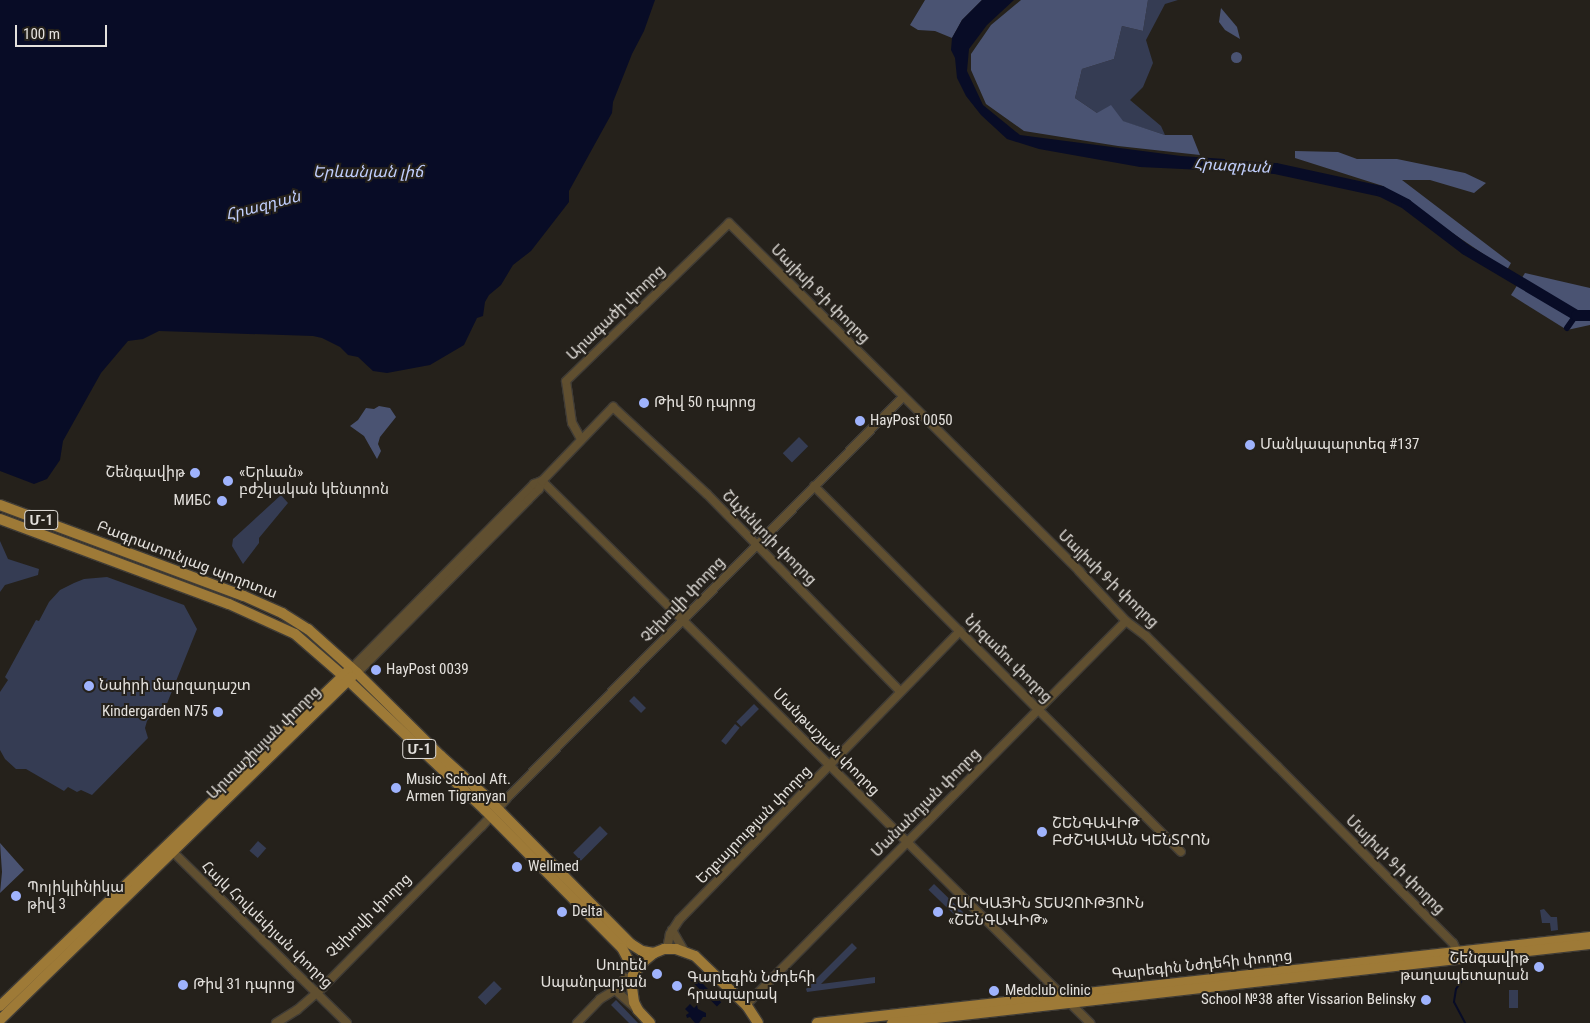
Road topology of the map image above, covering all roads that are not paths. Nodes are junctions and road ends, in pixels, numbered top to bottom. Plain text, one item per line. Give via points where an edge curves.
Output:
1 (729, 223) joint
2 (903, 397) junction
3 (615, 407) joint
4 (581, 439) junction
5 (542, 481) junction
6 (814, 486) junction
7 (0, 505) edge
8 (0, 519) edge
9 (51, 524) junction
10 (46, 536) junction
11 (757, 544) junction
12 (683, 619) junction
13 (1126, 621) junction
14 (960, 632) junction
15 (354, 670) junction
16 (346, 678) junction
17 (900, 691) junction
18 (1038, 709) junction
19 (830, 766) junction
20 (490, 816) junction
21 (907, 841) junction
22 (170, 850) junction
23 (1182, 852) dead end
24 (672, 930) junction
25 (1590, 937) edge
26 (1590, 944) edge
27 (667, 949) junction
28 (684, 951) junction
29 (654, 953) junction
30 (1460, 956) junction
31 (634, 975) junction
32 (615, 990) junction
33 (315, 992) junction
34 (1061, 996) junction
35 (1070, 1003) junction
36 (746, 1005) junction
37 (0, 1006) edge
38 (638, 1010) junction
39 (0, 1020) edge
40 (270, 1023) edge
41 (276, 1023) edge
42 (347, 1023) edge
43 (576, 1023) edge
44 (650, 1023) edge
45 (759, 1023) edge
46 (817, 1023) edge
47 (892, 1023) edge
48 (1090, 1023) edge

1 - 2 street, Մայիսի 9-ի փողոց
1 - 4 street, Արագածի փողոց via 566,381 572,422
2 - 6 street, Չեխովի փողոց
2 - 13 street, Մայիսի 9-ի փողոց
3 - 4 street, Արտաշիսյան փողոց
3 - 11 street, Շևչենկոյի փողոց
4 - 5 street, Արտաշիսյան փողոց
5 - 12 street, Մանթաշյան փողոց
5 - 15 street, Արտաշիսյան փողոց via 534,484 449,576
6 - 11 street, Չեխովի փողոց
6 - 14 street, Նիզամու փողոց
7 - 9 main road, Բագրատունյաց պողոտա / Մ-1
8 - 10 main road, Բագրատունյաց պողոտա / Մ-1
9 - 10 main road
9 - 15 main road, Բագրատունյաց պողոտա / Մ-1 via 282,613 313,633
10 - 16 main road, Բագրատունյաց պողոտա / Մ-1 via 275,623 310,644
11 - 12 street, Չեխովի փողոց
11 - 17 street, Շևչենկոյի փողոց
12 - 19 street, Մանթաշյան փողոց
12 - 20 street, Չեխովի փողոց
13 - 18 street, Մանանդյան փողոց
13 - 30 street, Մայիսի 9-ի փողոց via 1191,680 1454,943
14 - 17 street, Եղբայրության փողոց
14 - 18 street, Նիզամու փողոց
15 - 16 main road, Արտաշիսյան փողոց
15 - 20 main road, Բագրատունյաց պողոտա / Մ-1
16 - 20 main road, Բագրատունյաց պողոտա / Մ-1
16 - 22 main road, Արտաշիսյան փողոց
17 - 19 street, Եղբայրության փողոց
18 - 21 street, Մանանդյան փողոց
18 - 23 street, Նիզամու փողոց
19 - 21 street, Մանթաշյան փողոց
19 - 24 street, Եղբայրության փողոց
20 - 29 main road, Բագրատունյաց պողոտա / Մ-1 via 631,944 642,951
20 - 31 main road, Բագրատունյաց պողոտա / Մ-1 via 622,948
20 - 33 street, Չեխովի փողոց
21 - 34 street, Մանթաշյան փողոց
21 - 36 street, Մանանդյան փողոց
22 - 33 street, Հայկ Հովսեփյան փողոց
22 - 37 main road, Արտաշիսյան փողոց
22 - 39 main road, Արտաշիսյան փողոց
24 - 27 street, Եղբայրության փողոց
24 - 28 street
25 - 30 main road, Գարեգին Նժդեհի փողոց
26 - 30 main road, Գարեգին Նժդեհի փողոց
27 - 28 main road
27 - 29 main road
28 - 36 main road via 695,956
29 - 31 main road
30 - 34 main road, Գարեգին Նժդեհի փողոց
30 - 35 main road, Գարեգին Նժդեհի փողոց
31 - 32 street via 626,978
31 - 38 main road via 632,995
32 - 38 street
32 - 43 street via 600,999
33 - 40 street, Չեխովի փողոց
33 - 41 street, Չեխովի փողոց via 298,1010
33 - 42 street, Հայկ Հովսեփյան փողոց
34 - 35 street, Մանթաշյան փողոց
34 - 46 main road, Գարեգին Նժդեհի փողոց
35 - 47 main road, Գարեգին Նժդեհի փողոց
35 - 48 street, Մանթաշյան փողոց
36 - 45 main road
38 - 44 main road

